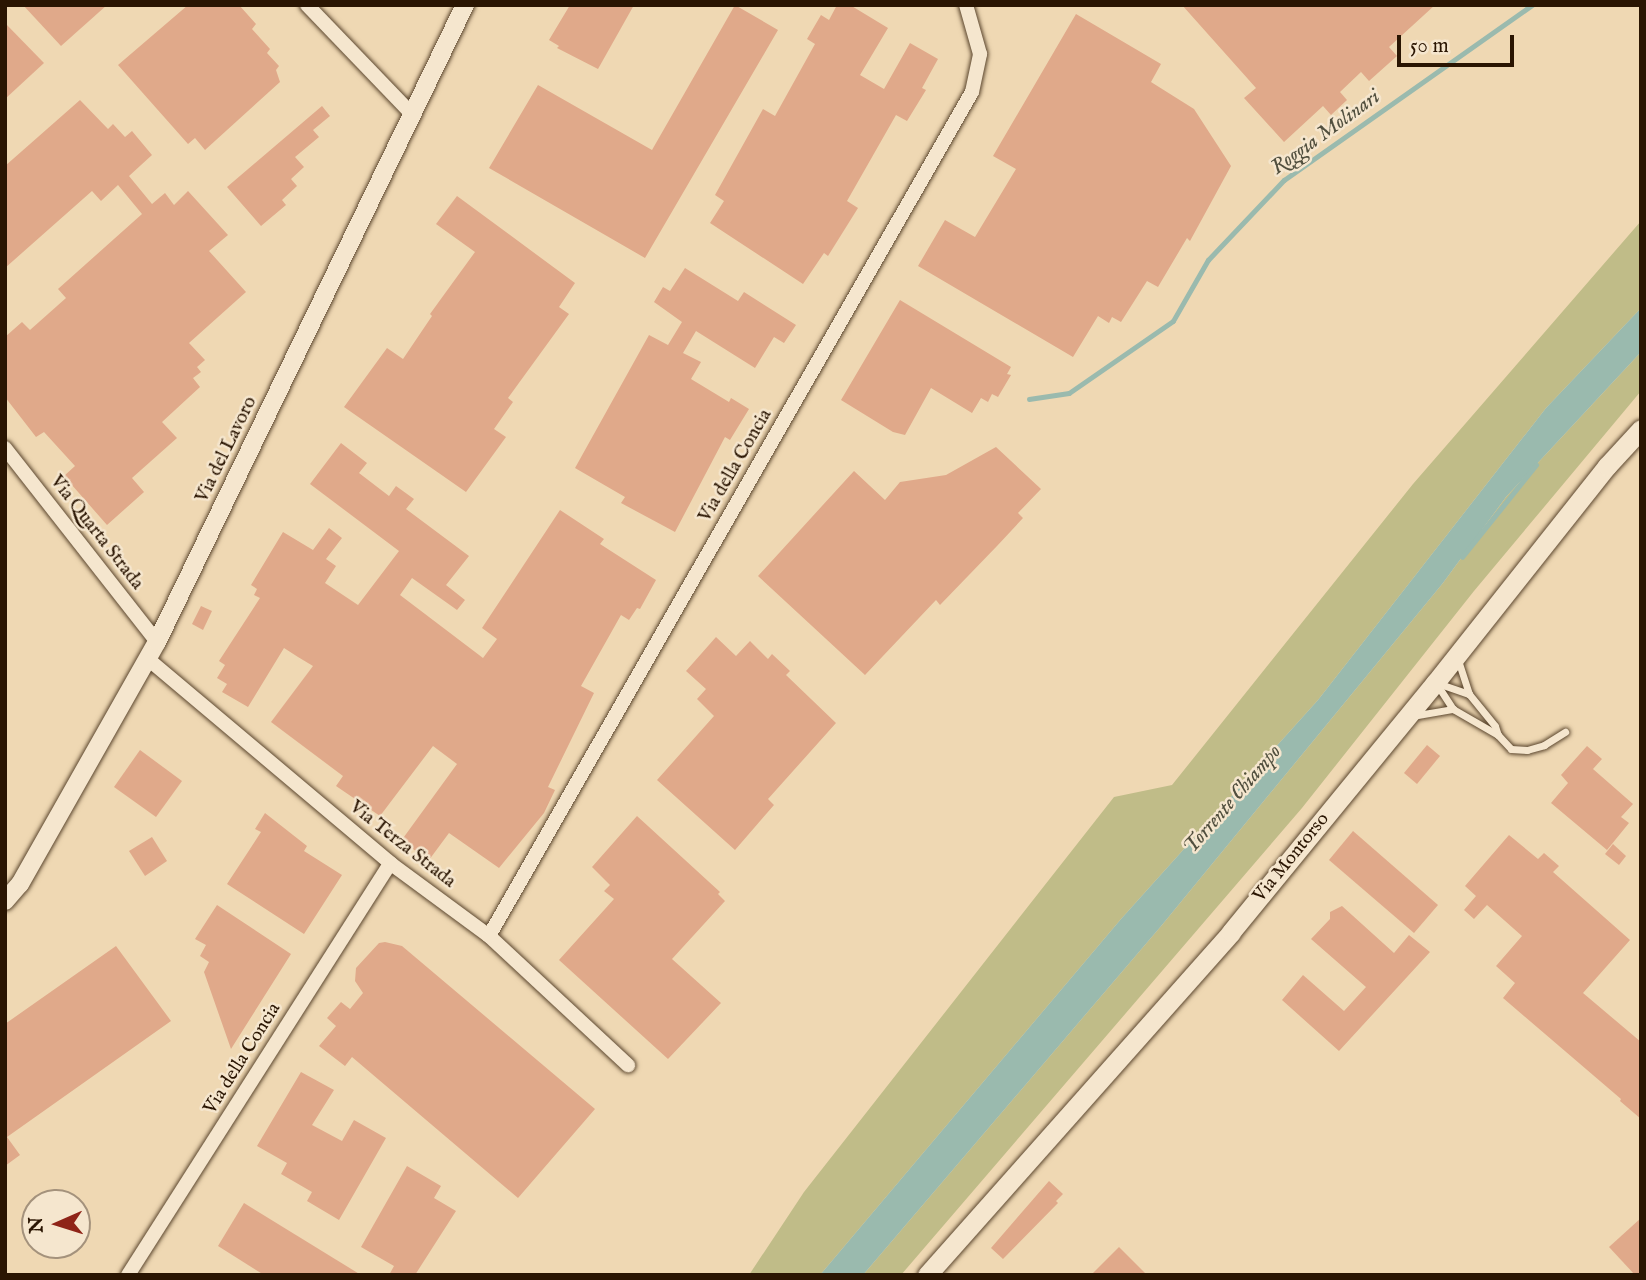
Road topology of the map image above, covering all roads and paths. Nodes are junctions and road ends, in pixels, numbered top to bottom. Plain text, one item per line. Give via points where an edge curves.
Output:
1 (307, 5) edge
2 (465, 5) edge
3 (966, 5) edge
4 (413, 115) junction
5 (1641, 429) edge
6 (5, 448) edge
7 (157, 642) junction
8 (1456, 656) junction
9 (148, 659) junction
10 (1436, 683) junction
11 (1469, 694) junction
12 (1453, 709) junction
13 (1407, 716) junction
14 (1564, 732) dead end
15 (1498, 735) junction
16 (390, 863) junction
17 (5, 901) edge
18 (489, 936) junction
19 (628, 1065) dead end
20 (128, 1275) edge
21 (927, 1275) edge

1 - 4 street
2 - 4 street, Via del Lavoro
3 - 18 street, Via della Concia via 980,54 972,92
4 - 7 street, Via del Lavoro
5 - 8 main road, Via Montorso
6 - 7 street, Via Quarta Strada
7 - 9 street, Via del Lavoro
8 - 10 main road, Via Montorso
8 - 11 lane
9 - 16 street, Via Terza Strada
9 - 17 street, Via del Lavoro via 20,884
10 - 11 lane
10 - 12 lane
10 - 13 main road, Via Montorso
11 - 15 lane
12 - 13 lane
12 - 15 lane
13 - 21 main road, Via Montorso via 1231,932
14 - 15 lane via 1527,750 1511,749
16 - 18 street, Via Terza Strada
16 - 20 street, Via della Concia
18 - 19 street, Via Terza Strada

